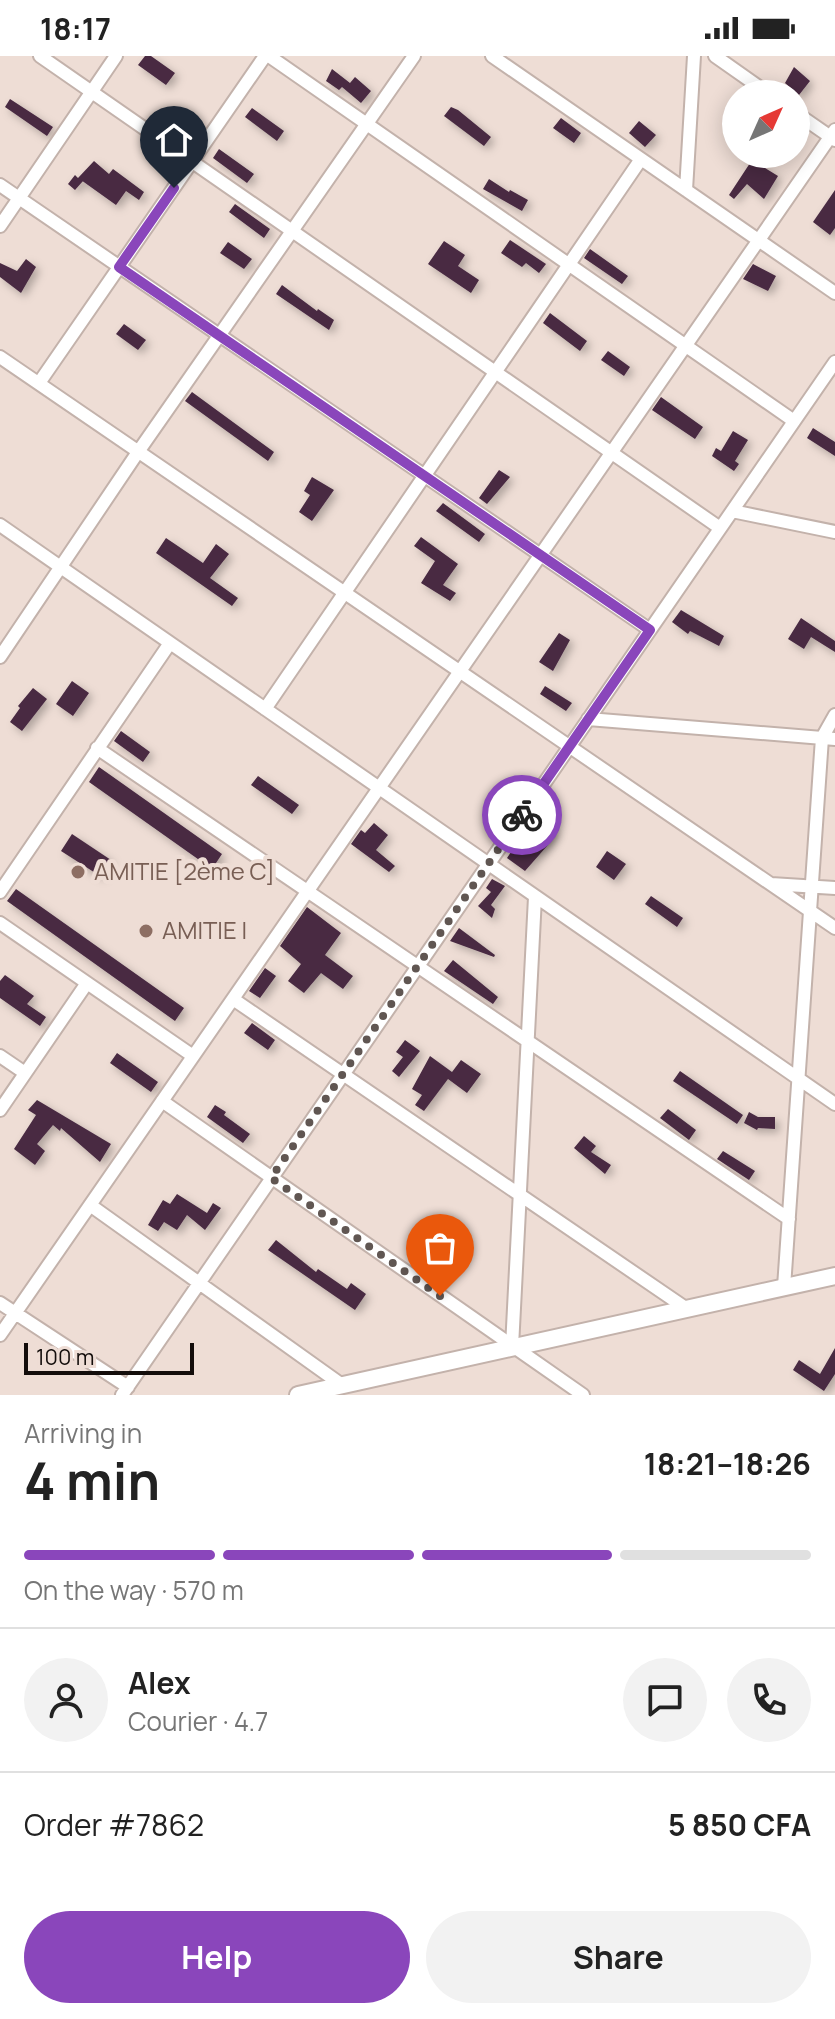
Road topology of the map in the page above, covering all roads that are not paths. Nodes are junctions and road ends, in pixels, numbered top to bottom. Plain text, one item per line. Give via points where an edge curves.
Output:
1 (40, 56) edge
2 (116, 56) edge
3 (267, 56) edge
4 (414, 56) edge
5 (492, 56) edge
6 (694, 56) edge
7 (715, 56) edge
8 (749, 80) edge
9 (91, 92) junction
10 (810, 121) edge
11 (367, 124) junction
12 (833, 135) edge
13 (641, 159) junction
14 (192, 161) junction
15 (0, 185) edge
16 (686, 190) junction
17 (19, 198) junction
18 (0, 226) edge
19 (293, 231) junction
20 (758, 240) junction
21 (569, 265) junction
22 (119, 267) junction
23 (835, 293) edge
24 (221, 336) junction
25 (685, 343) junction
26 (0, 357) edge
27 (835, 362) edge
28 (495, 372) junction
29 (39, 383) junction
30 (794, 421) junction
31 (138, 452) junction
32 (611, 452) junction
33 (425, 476) junction
34 (732, 511) junction
35 (0, 525) edge
36 (720, 528) junction
37 (835, 532) edge
38 (540, 555) junction
39 (61, 568) junction
40 (345, 593) junction
41 (650, 630) junction
42 (170, 643) junction
43 (0, 657) edge
44 (460, 671) junction
45 (265, 709) junction
46 (835, 715) edge
47 (588, 719) junction
48 (828, 739) edge
49 (570, 746) junction
50 (97, 748) junction
51 (379, 788) junction
52 (488, 864) junction
53 (771, 884) junction
54 (812, 886) junction
55 (835, 888) edge
56 (307, 891) junction
57 (0, 892) edge
58 (535, 897) junction
59 (810, 911) junction
60 (0, 923) edge
61 (835, 928) edge
62 (418, 966) junction
63 (87, 983) junction
64 (233, 999) junction
65 (528, 1041) junction
66 (0, 1056) edge
67 (193, 1056) junction
68 (25, 1073) junction
69 (343, 1074) junction
70 (799, 1079) junction
71 (162, 1101) junction
72 (835, 1104) edge
73 (0, 1110) edge
74 (271, 1178) junction
75 (520, 1195) junction
76 (90, 1205) junction
77 (789, 1219) junction
78 (835, 1276) edge
79 (199, 1283) junction
80 (784, 1287) junction
81 (0, 1303) edge
82 (687, 1309) junction
83 (15, 1313) junction
84 (0, 1335) edge
85 (512, 1347) junction
86 (342, 1385) junction
87 (125, 1391) edge
88 (298, 1395) edge
89 (583, 1395) edge

1 - 9 street
2 - 9 street
3 - 11 street
3 - 14 street
4 - 11 street
5 - 13 street
6 - 16 street
7 - 8 street
9 - 14 street
9 - 17 street
10 - 12 street
11 - 19 street
11 - 21 street
12 - 20 street
13 - 16 street
13 - 21 street
14 - 19 street
14 - 22 street
15 - 17 street
16 - 20 street
17 - 18 street
17 - 22 street
19 - 24 street
19 - 28 street
20 - 23 street
20 - 25 street
21 - 25 street
21 - 28 street
22 - 24 street
22 - 29 street
24 - 31 street
24 - 33 street
25 - 30 street
25 - 32 street
26 - 29 street
27 - 30 street
28 - 32 street
28 - 33 street
29 - 31 street
30 - 34 street
31 - 39 street
31 - 40 street
32 - 36 street
32 - 38 street
33 - 38 street
33 - 40 street
34 - 36 street
34 - 37 street
35 - 39 street
36 - 41 street
38 - 41 street
38 - 44 street
39 - 42 street
39 - 43 street
40 - 44 street
40 - 45 street
41 - 47 street
42 - 45 street
42 - 50 street
44 - 49 street
44 - 51 street
45 - 51 street
46 - 48 street
47 - 48 street
47 - 49 street
48 - 54 street
49 - 52 street
49 - 53 street
50 - 56 street
50 - 57 street
51 - 52 street
51 - 56 street
52 - 58 street
52 - 62 street
53 - 54 street
53 - 59 street
54 - 55 street
54 - 59 street
56 - 62 street
56 - 64 street
58 - 65 street
58 - 70 street
59 - 61 street
59 - 70 street
60 - 63 street
62 - 65 street
62 - 69 street
63 - 67 street
63 - 68 street
64 - 67 street
64 - 69 street
65 - 75 street
65 - 77 street
66 - 68 street
67 - 71 street
68 - 73 street
69 - 74 street
69 - 75 street
70 - 72 street
70 - 77 street
71 - 74 street
71 - 76 street
74 - 79 street
74 - 85 street
75 - 82 street
75 - 85 street
76 - 79 street
76 - 83 street
77 - 80 street
78 - 80 street
79 - 86 street
79 - 87 street
80 - 82 street
81 - 83 street
82 - 85 street
83 - 84 street
83 - 87 street
85 - 86 street
85 - 89 street
86 - 88 street

